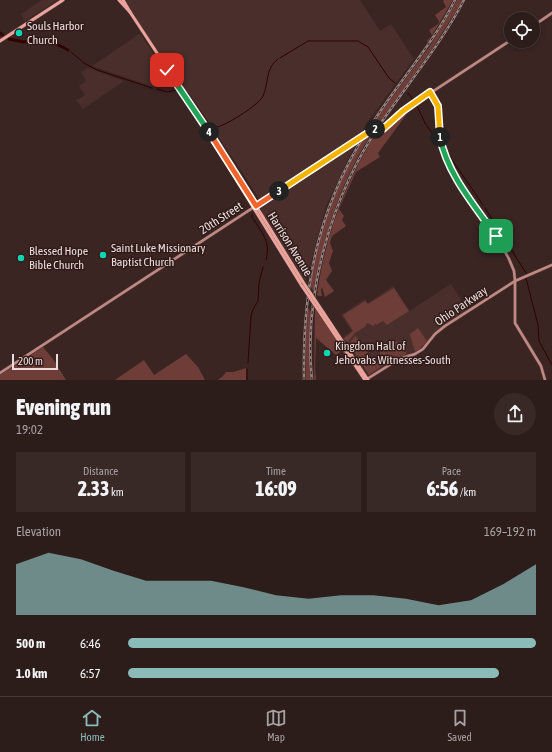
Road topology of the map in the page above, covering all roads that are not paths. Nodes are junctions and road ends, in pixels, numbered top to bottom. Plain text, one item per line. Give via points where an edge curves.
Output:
1 (63, 0) edge
2 (119, 0) edge
3 (123, 0) edge
4 (130, 12) junction
5 (552, 13) edge
6 (540, 21) edge
7 (0, 41) edge
8 (504, 44) edge
9 (430, 92) junction
10 (254, 207) junction
11 (552, 265) edge
12 (515, 281) junction
13 (0, 373) edge
14 (366, 380) edge
15 (546, 380) edge

1 - 7 main road
2 - 4 main road, Harrison Avenue
3 - 4 main road, Harrison Avenue
4 - 10 main road, Harrison Avenue
5 - 6 street
8 - 9 street, 20th Street
9 - 10 street, 20th Street via 383,129 373,129
9 - 12 street via 438,106 439,134 447,161 504,250 514,270
10 - 13 street, 20th Street
10 - 14 main road, Harrison Avenue, bridge
11 - 12 street, Ohio Parkway
12 - 14 street, Ohio Parkway via 445,326 423,349 399,359
12 - 15 street via 515,323 537,359

